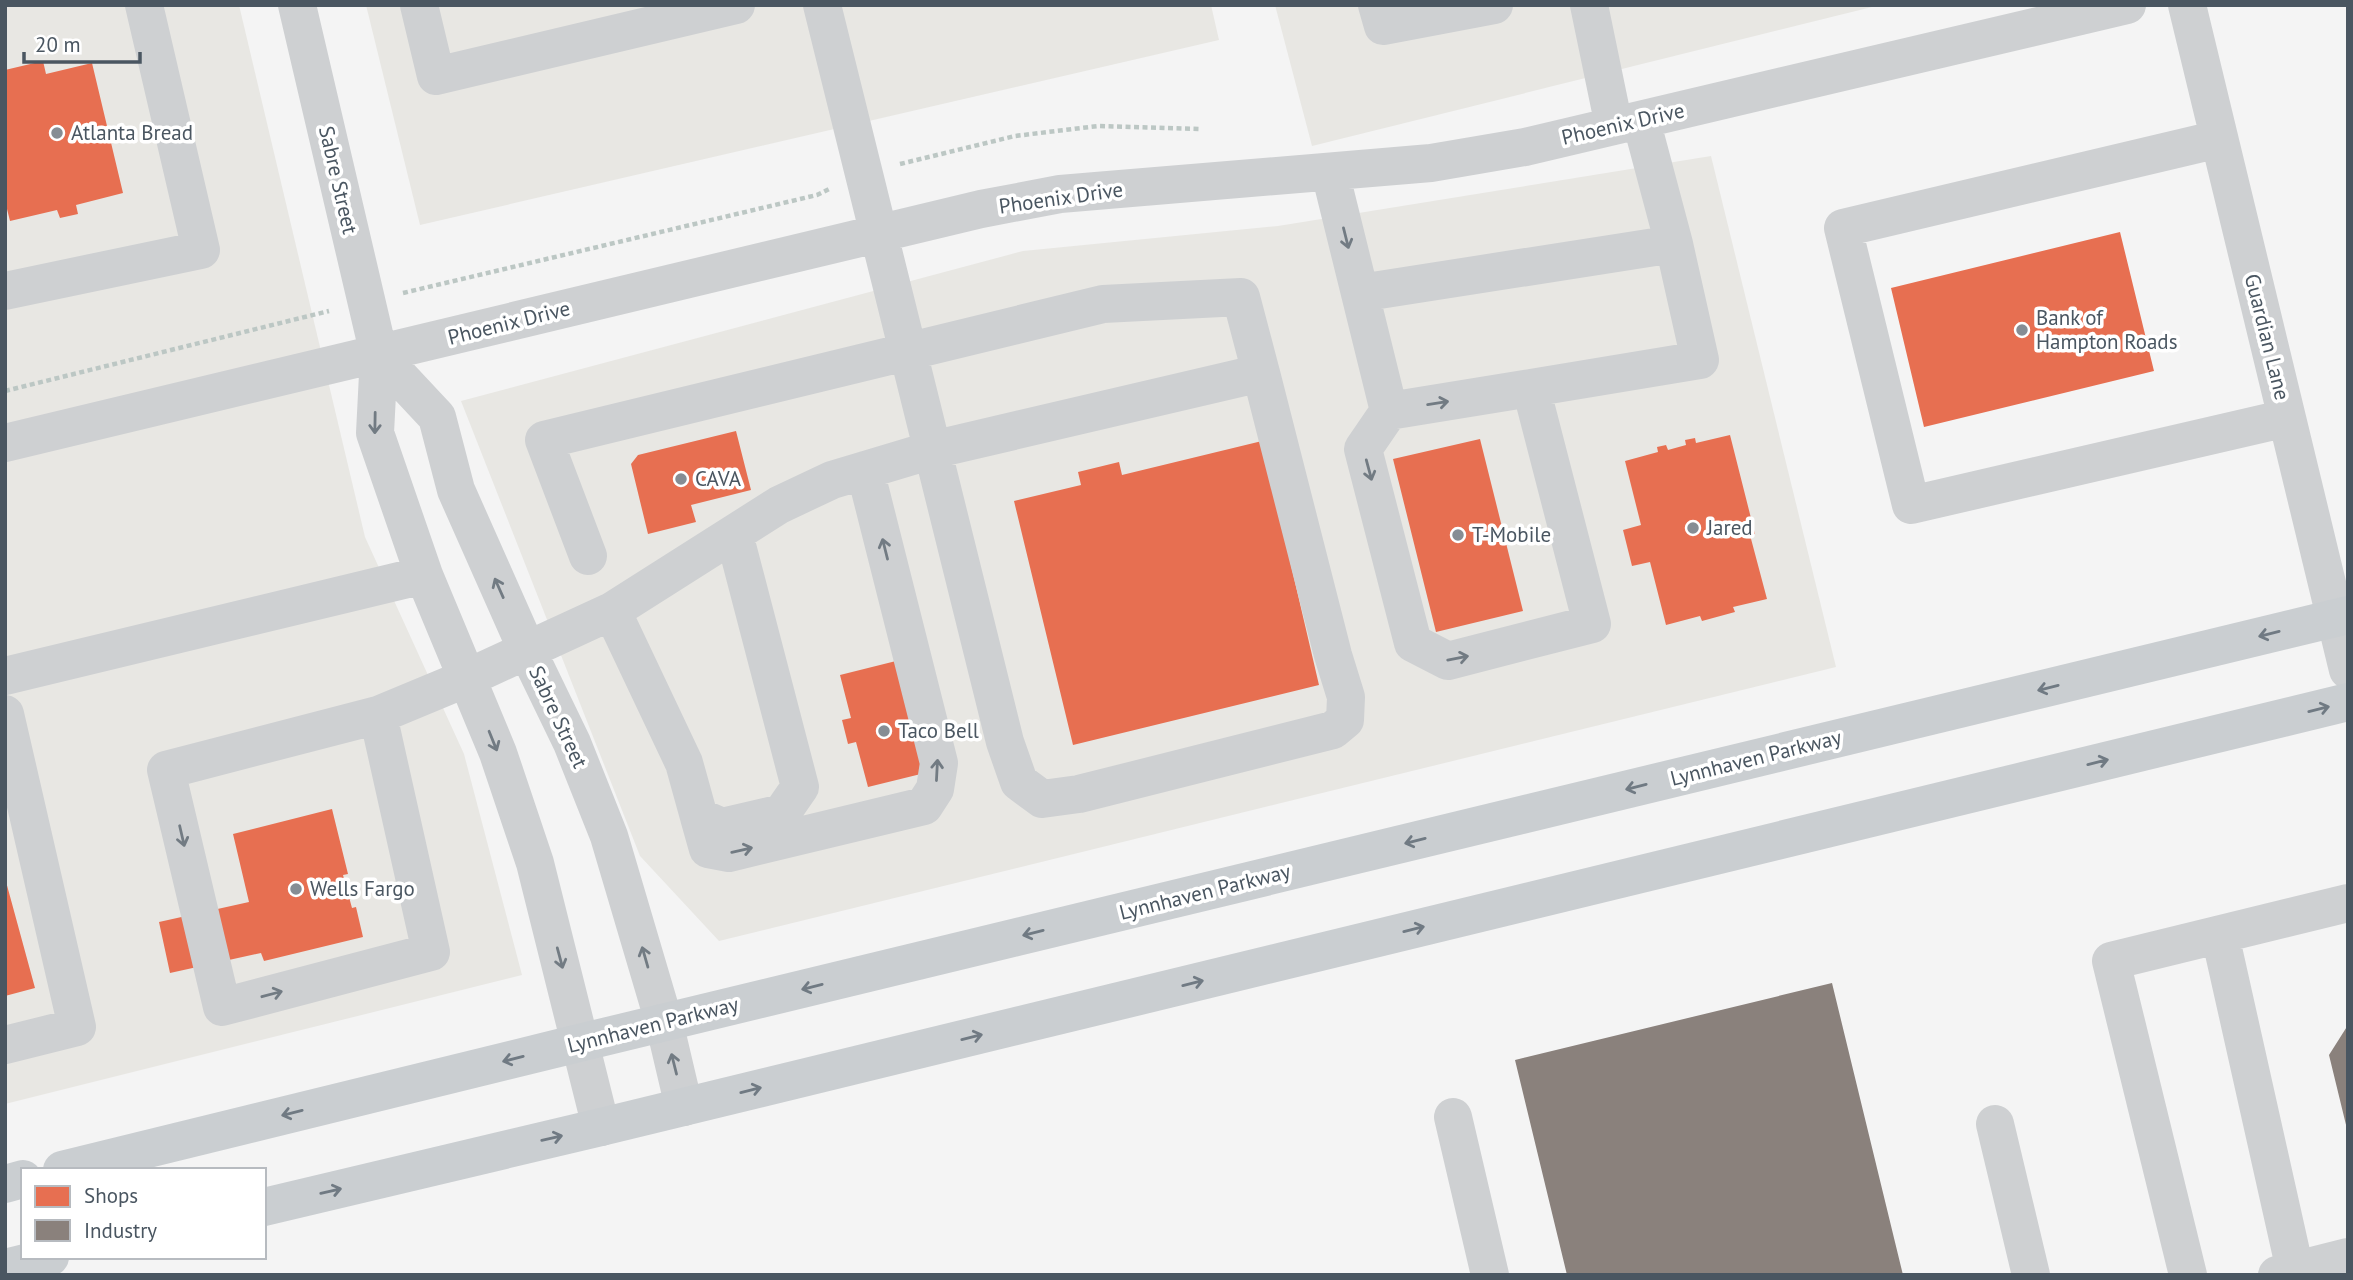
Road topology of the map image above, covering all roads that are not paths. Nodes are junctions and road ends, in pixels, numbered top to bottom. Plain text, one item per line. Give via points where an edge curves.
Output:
1 (144, 5) edge
2 (297, 5) edge
3 (419, 5) edge
4 (736, 5) edge
5 (822, 5) edge
6 (1377, 5) edge
7 (1494, 5) edge
8 (1589, 5) edge
9 (2127, 5) edge
10 (2187, 5) edge
11 (2012, 18) edge
12 (1628, 123) junction
13 (2219, 139) junction
14 (1330, 172) junction
15 (879, 235) junction
16 (1674, 244) junction
17 (5, 291) edge
18 (1360, 293) junction
19 (908, 352) junction
20 (379, 355) junction
21 (1261, 373) junction
22 (1531, 388) junction
23 (1389, 411) junction
24 (2287, 418) junction
25 (5, 443) edge
26 (932, 450) junction
27 (865, 470) junction
28 (734, 534) junction
29 (588, 556) dead end
30 (424, 575) junction
31 (612, 611) junction
32 (2342, 616) edge
33 (527, 650) junction
34 (2348, 670) edge
35 (5, 676) edge
36 (467, 678) junction
37 (2348, 702) edge
38 (5, 714) edge
39 (378, 715) junction
40 (699, 817) junction
41 (2348, 903) edge
42 (2220, 934) junction
43 (664, 1022) junction
44 (579, 1042) junction
45 (5, 1045) edge
46 (684, 1107) junction
47 (1453, 1117) dead end
48 (1995, 1124) dead end
49 (601, 1127) junction
50 (70, 1168) edge
51 (266, 1207) edge
52 (2348, 1257) edge
53 (42, 1259) edge
54 (5, 1268) edge
55 (2286, 1273) edge
56 (1490, 1275) edge
57 (2031, 1275) edge
58 (2188, 1275) edge

1 - 17 street via 201,250
2 - 20 street, Sabre Street
3 - 4 street via 436,76
5 - 15 street
6 - 7 street via 1383,26
8 - 12 street
9 - 11 street, Phoenix Drive
10 - 13 street, Guardian Lane
11 - 12 street, Phoenix Drive
12 - 14 street, Phoenix Drive via 1525,148
12 - 16 street
13 - 24 street, Guardian Lane
13 - 24 street via 1843,228 1911,505
14 - 15 street, Phoenix Drive via 1060,194
14 -> 18 street
15 - 19 street
15 - 20 street, Phoenix Drive
16 - 18 street
16 - 22 street via 1700,360
18 - 23 street
19 - 21 street via 1102,304 1241,296
19 - 26 street
19 - 29 street via 544,440
20 - 25 street, Phoenix Drive
20 -> 30 street, Sabre Street via 374,433
33 -> 20 street, Sabre Street via 456,490 437,417
21 - 26 street
21 - 26 street via 1346,698 1345,720 1333,730 1079,794 1042,799 1019,782
23 -> 22 street
23 -> 22 street via 1363,449 1413,643 1448,661 1592,624
24 - 32 street, Guardian Lane
26 - 27 street
27 - 28 street via 779,505
40 -> 27 street via 708,849 729,853 924,806 935,789 939,764
28 - 31 street
28 - 40 street via 800,787 782,813 722,827
30 - 35 street
30 - 36 street, Sabre Street
31 - 33 street
31 - 40 street via 684,763
32 - 34 street, Guardian Lane
32 -> 43 main road, Lynnhaven Parkway
33 - 36 street
43 -> 33 street, Sabre Street via 609,836 572,743
36 - 39 street
36 -> 44 street, Sabre Street via 535,863
46 -> 37 main road
38 - 45 street via 77,1027
39 -> 39 street via 166,770 222,1007 431,952
41 - 42 street
42 - 55 street
42 - 58 street via 2111,961
43 - 44 main road, Lynnhaven Parkway
46 -> 43 street, Sabre Street
44 - 49 street, Sabre Street
44 -> 50 main road, Lynnhaven Parkway
46 - 49 main road
47 - 56 street
48 - 57 street
51 -> 49 main road
52 - 55 street
53 - 54 main road

